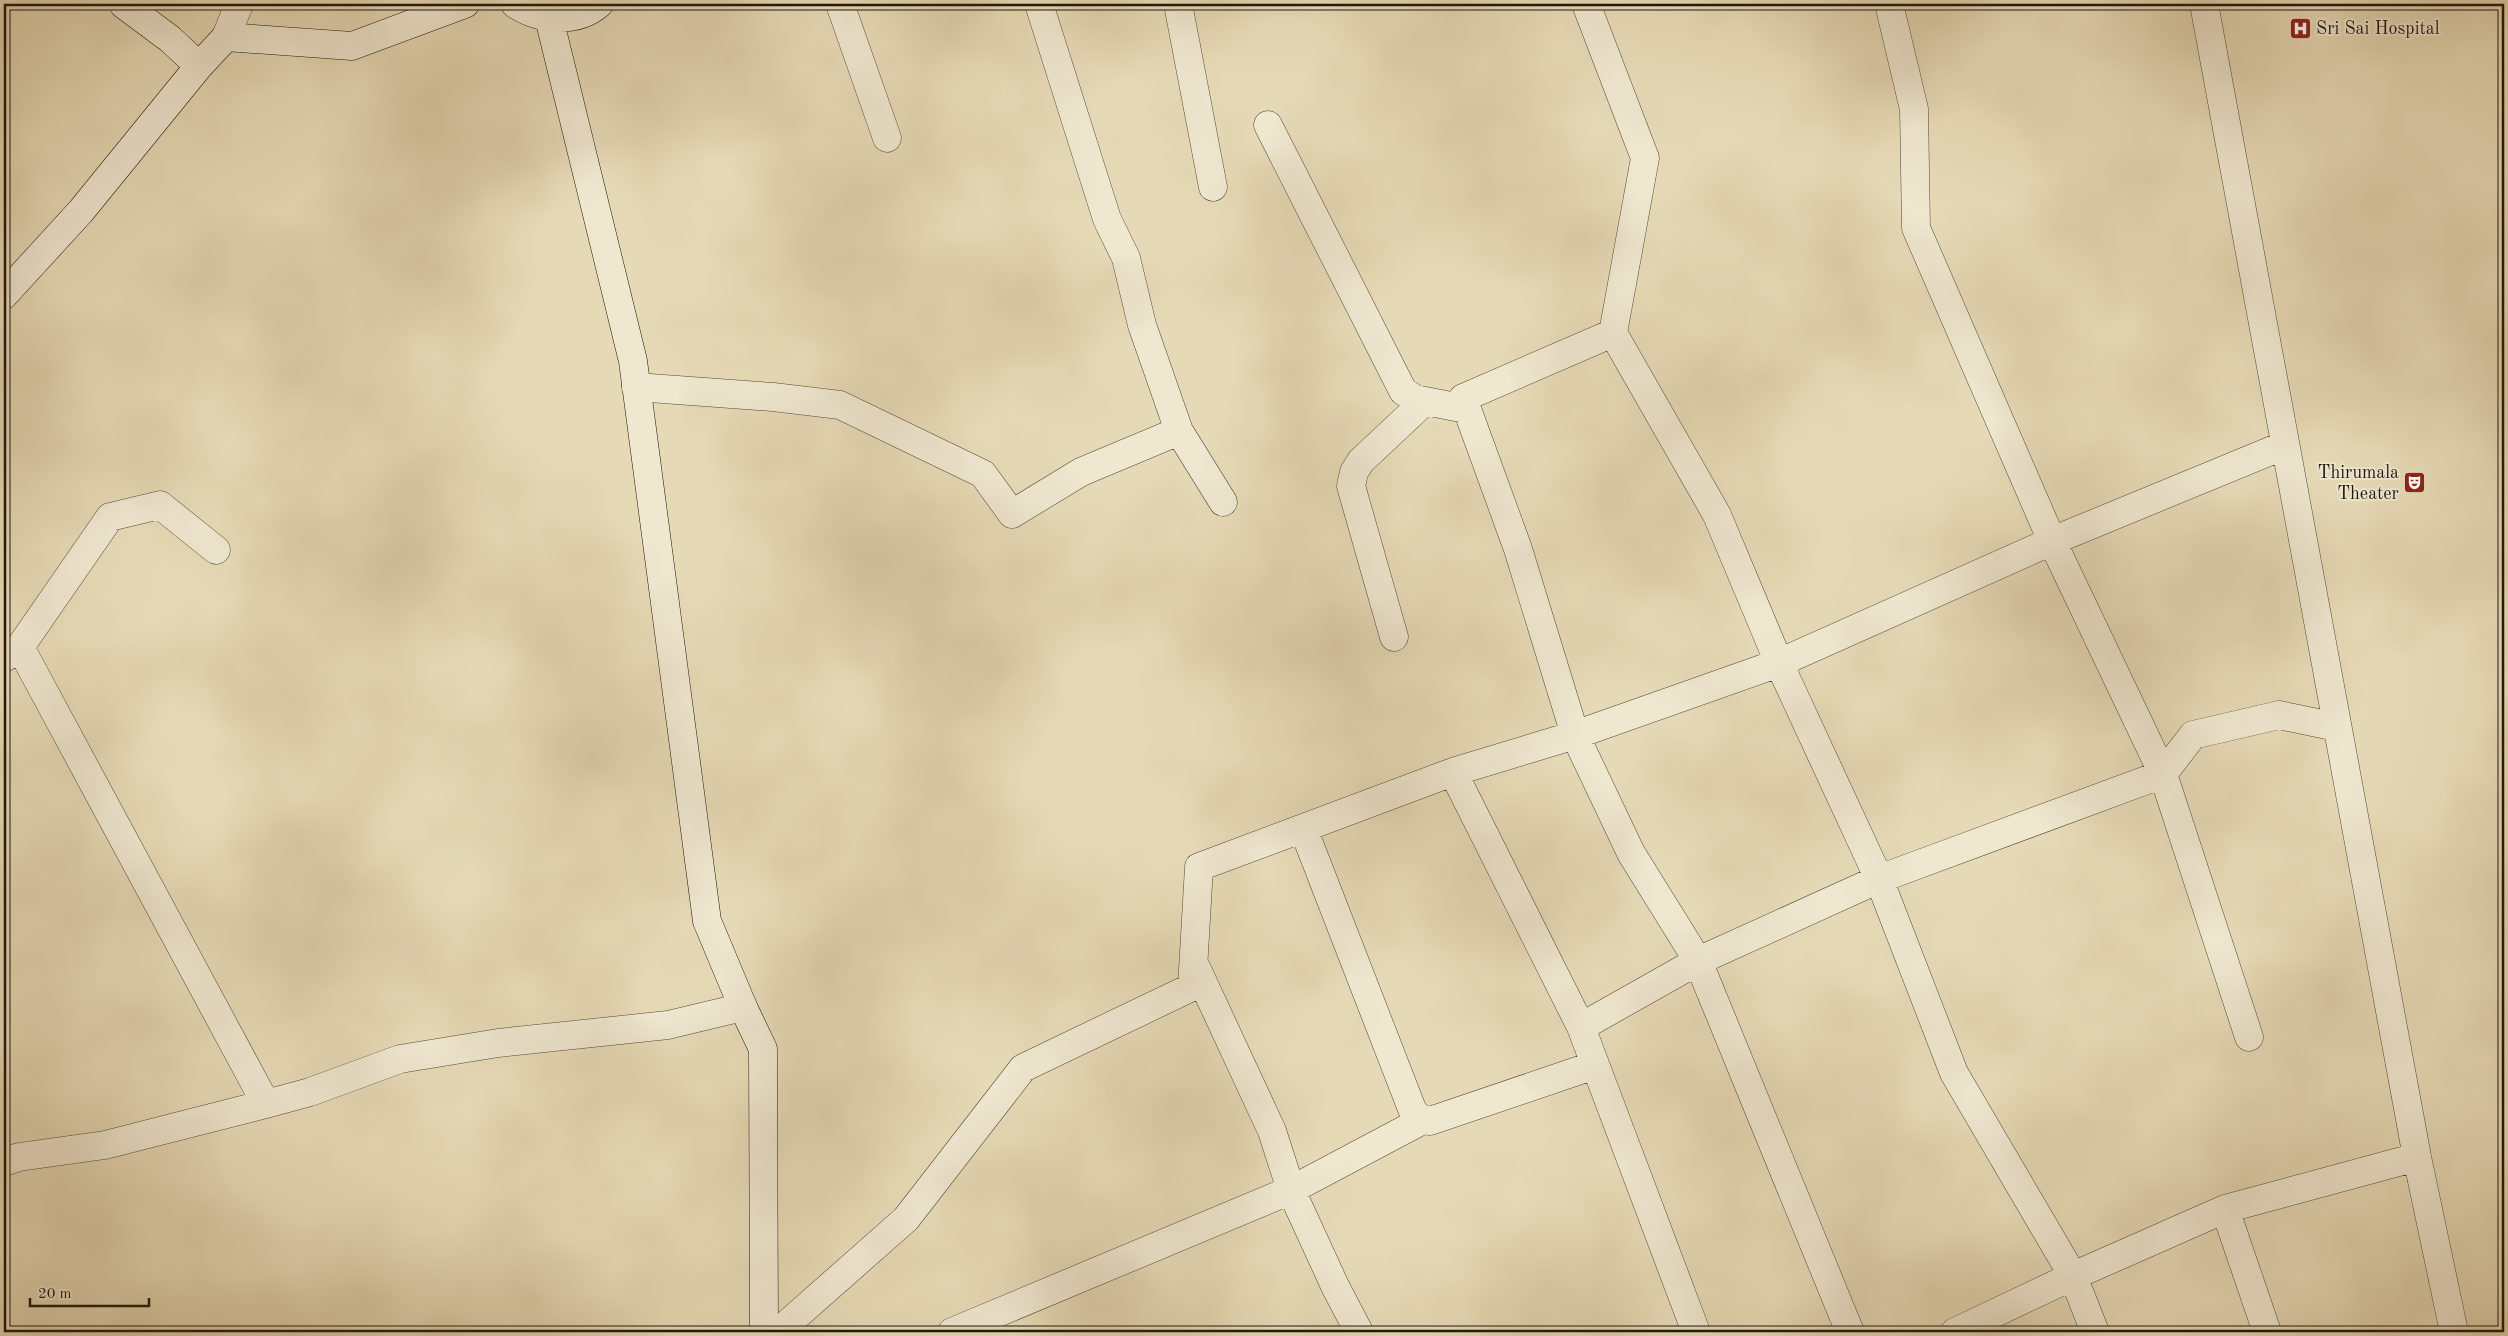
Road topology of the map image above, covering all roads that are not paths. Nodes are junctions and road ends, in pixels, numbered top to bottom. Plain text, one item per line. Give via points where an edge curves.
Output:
1 (123, 4) edge
2 (239, 4) edge
3 (465, 4) edge
4 (515, 4) edge
5 (599, 4) edge
6 (840, 4) edge
7 (1039, 4) edge
8 (1178, 4) edge
9 (1586, 4) edge
10 (1889, 4) edge
11 (2204, 4) edge
12 (549, 18) junction
13 (226, 37) junction
14 (199, 66) junction
15 (1268, 125) dead end
16 (887, 138) dead end
17 (1213, 187) dead end
18 (4, 295) edge
19 (1613, 333) junction
20 (636, 387) junction
21 (1425, 401) junction
22 (1466, 409) junction
23 (1179, 431) junction
24 (2285, 445) junction
25 (1223, 502) dead end
26 (2052, 541) junction
27 (216, 550) dead end
28 (1394, 637) dead end
29 (12, 653) edge
30 (1779, 663) junction
31 (2338, 728) junction
32 (1575, 735) junction
33 (1453, 772) junction
34 (2163, 774) junction
35 (1303, 828) junction
36 (1880, 879) junction
37 (1698, 961) junction
38 (1194, 962) junction
39 (743, 1008) junction
40 (1581, 1027) junction
41 (2249, 1038) dead end
42 (1595, 1065) junction
43 (266, 1104) junction
44 (1423, 1120) junction
45 (2418, 1157) junction
46 (4, 1162) edge
47 (1291, 1190) junction
48 (2225, 1209) junction
49 (2073, 1276) junction
50 (764, 1332) edge
51 (778, 1332) edge
52 (952, 1332) edge
53 (1359, 1332) edge
54 (1696, 1332) edge
55 (1850, 1332) edge
56 (1955, 1332) edge
57 (2095, 1332) edge
58 (2267, 1332) edge
59 (2454, 1332) edge

1 - 14 street via 170,39
2 - 13 street
3 - 13 street via 352,46
4 - 12 street
5 - 12 street via 574,16
6 - 16 street
7 - 23 street via 1107,219 1126,258 1142,326
8 - 17 street
9 - 19 street via 1644,158
10 - 26 street via 1914,109 1916,228
11 - 24 street
12 - 20 street via 633,361
13 - 14 street
14 - 18 street via 81,210
15 - 21 street via 1403,391
19 - 22 street via 1463,398
19 - 30 street via 1716,515
20 - 23 street via 840,405 983,474 1012,514 1081,472
20 - 39 street via 707,921
21 - 22 street
21 - 28 street via 1361,461 1351,486
22 - 32 street via 1518,550
23 - 25 street
24 - 26 street
24 - 31 street
26 - 30 street
26 - 34 street
27 - 29 street via 160,505 110,517
29 - 43 street
30 - 32 street
30 - 36 street
31 - 34 street via 2279,715 2193,735
31 - 45 street
32 - 33 street
32 - 37 street via 1631,853
33 - 35 street
33 - 40 street
34 - 36 street
34 - 41 street
35 - 38 street via 1199,867
35 - 44 street via 1412,1110
36 - 37 street
36 - 49 street via 1954,1073
37 - 40 street
37 - 55 street
38 - 47 street via 1272,1131
38 - 51 street via 1192,987 1023,1068 906,1219
39 - 43 street via 668,1025 498,1043 400,1059 310,1092
39 - 50 street via 763,1049
40 - 42 street
42 - 44 street via 1430,1121
42 - 54 street
43 - 46 street via 105,1145
44 - 47 street
45 - 48 street
45 - 59 street
47 - 52 street
47 - 53 street
48 - 49 street
48 - 58 street
49 - 56 street
49 - 57 street

